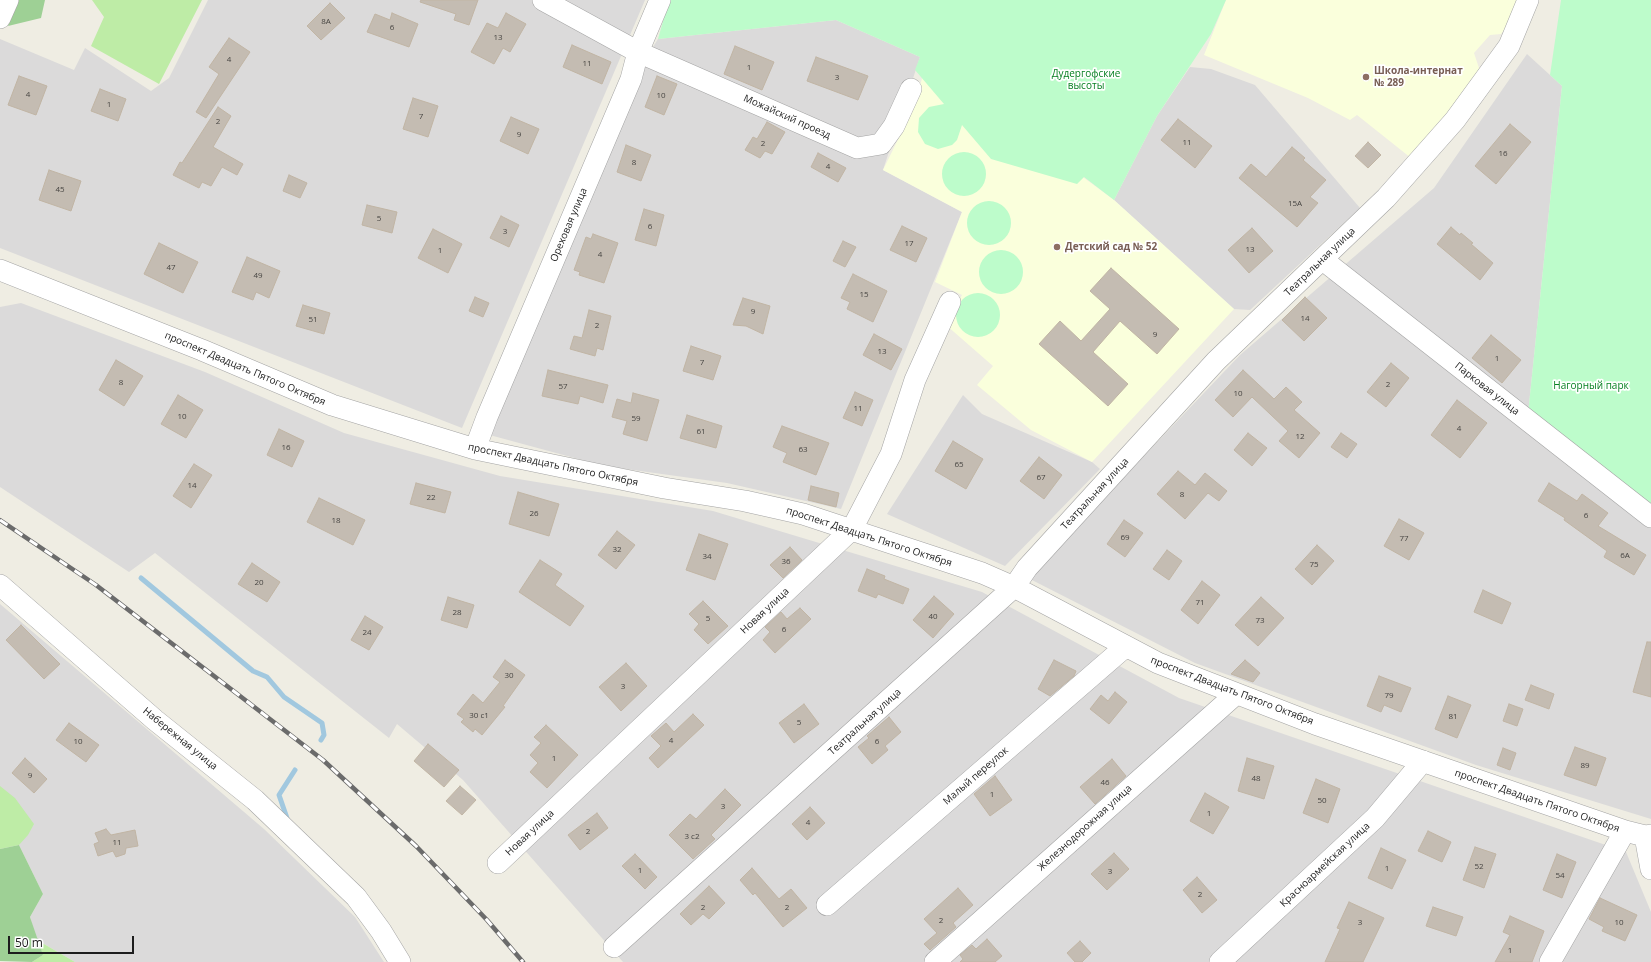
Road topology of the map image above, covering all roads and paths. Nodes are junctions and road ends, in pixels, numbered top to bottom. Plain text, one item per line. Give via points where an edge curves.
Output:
1 (8, 0) edge
2 (543, 0) edge
3 (660, 0) edge
4 (1528, 0) edge
5 (0, 18) edge
6 (638, 52) junction
7 (911, 89) dead end
8 (1322, 260) junction
9 (0, 270) edge
10 (950, 302) dead end
11 (475, 449) junction
12 (1651, 517) edge
13 (852, 529) junction
14 (0, 585) edge
15 (1014, 587) junction
16 (1125, 647) junction
17 (1236, 694) junction
18 (1423, 761) junction
19 (1640, 834) edge
20 (498, 863) dead end
21 (1651, 869) edge
22 (827, 905) dead end
23 (614, 947) dead end
24 (400, 962) edge
25 (935, 962) edge
26 (1220, 962) edge
27 (1550, 962) edge

1 - 5 street
2 - 6 street
3 - 6 street, Ореховая улица
4 - 8 street, Театральная улица via 1509,46 1455,120 1386,198
6 - 7 street, Можайский проезд via 857,148 881,144 894,126
6 - 11 street, Ореховая улица via 631,79 486,417
8 - 12 street, Парковая улица
8 - 15 street, Театральная улица via 1216,361 1027,568
9 - 11 street, проспект Двадцать Пятого Октября via 332,405
10 - 13 street, Новая улица via 915,380 891,454
11 - 13 street, проспект Двадцать Пятого Октября via 664,488 745,501 803,514
13 - 15 street, проспект Двадцать Пятого Октября via 982,573
13 - 20 street, Новая улица
14 - 24 street, Набережная улица via 155,720 255,800 356,897
15 - 16 street, проспект Двадцать Пятого Октября
15 - 23 street, Театральная улица
16 - 17 street, проспект Двадцать Пятого Октября
16 - 22 street, Малый переулок
17 - 18 street, проспект Двадцать Пятого Октября
17 - 25 street, Железнодорожная улица
18 - 19 street, проспект Двадцать Пятого Октября
18 - 26 street, Красноармейская улица via 1375,818
19 - 21 street
19 - 27 street

